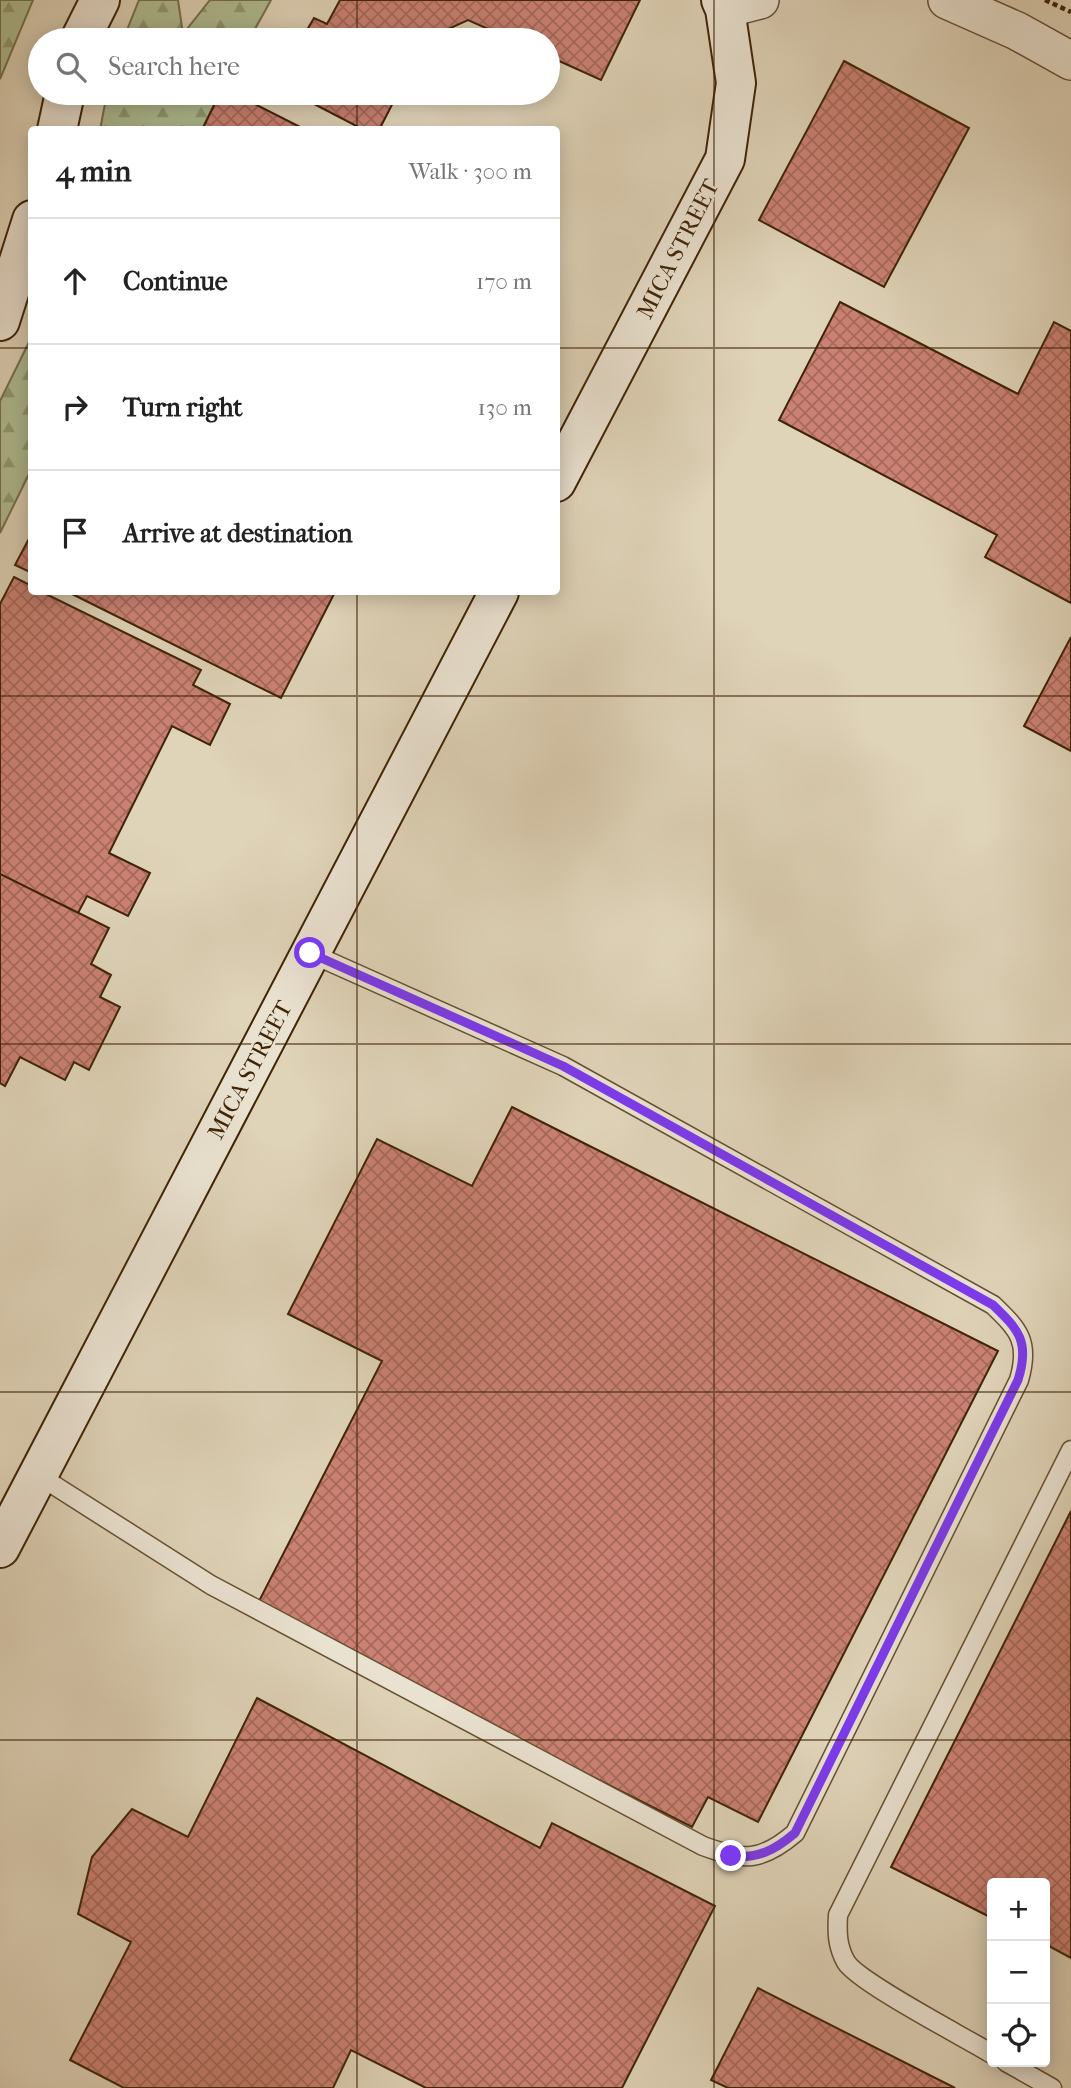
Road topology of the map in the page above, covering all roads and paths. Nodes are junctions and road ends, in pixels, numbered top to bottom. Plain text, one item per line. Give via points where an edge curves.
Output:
1 (100, 0) edge
2 (947, 0) edge
3 (1045, 0) edge
4 (736, 3) edge
5 (1071, 12) edge
6 (86, 28) edge
7 (1071, 61) edge
8 (62, 105) edge
9 (58, 126) edge
10 (28, 233) edge
11 (0, 321) edge
12 (560, 474) edge
13 (497, 595) edge
14 (310, 953) junction
15 (1071, 1450) edge
16 (38, 1475) junction
17 (0, 1548) edge
18 (987, 2051) edge
19 (1015, 2067) edge
20 (1052, 2088) edge

1 - 6 street
2 - 7 street
3 - 5 path
4 - 12 street, MICA STREET via 736,83 725,159
8 - 9 street
10 - 11 street
13 - 14 street, MICA STREET
14 - 16 street, MICA STREET
14 - 16 lane via 563,1066 993,1305 1016,1326 1024,1362 1018,1380 795,1833 778,1848 751,1858 703,1846 211,1585
15 - 18 lane via 838,1915 836,1939 847,1964 869,1982
16 - 17 street, MICA STREET
19 - 20 lane

